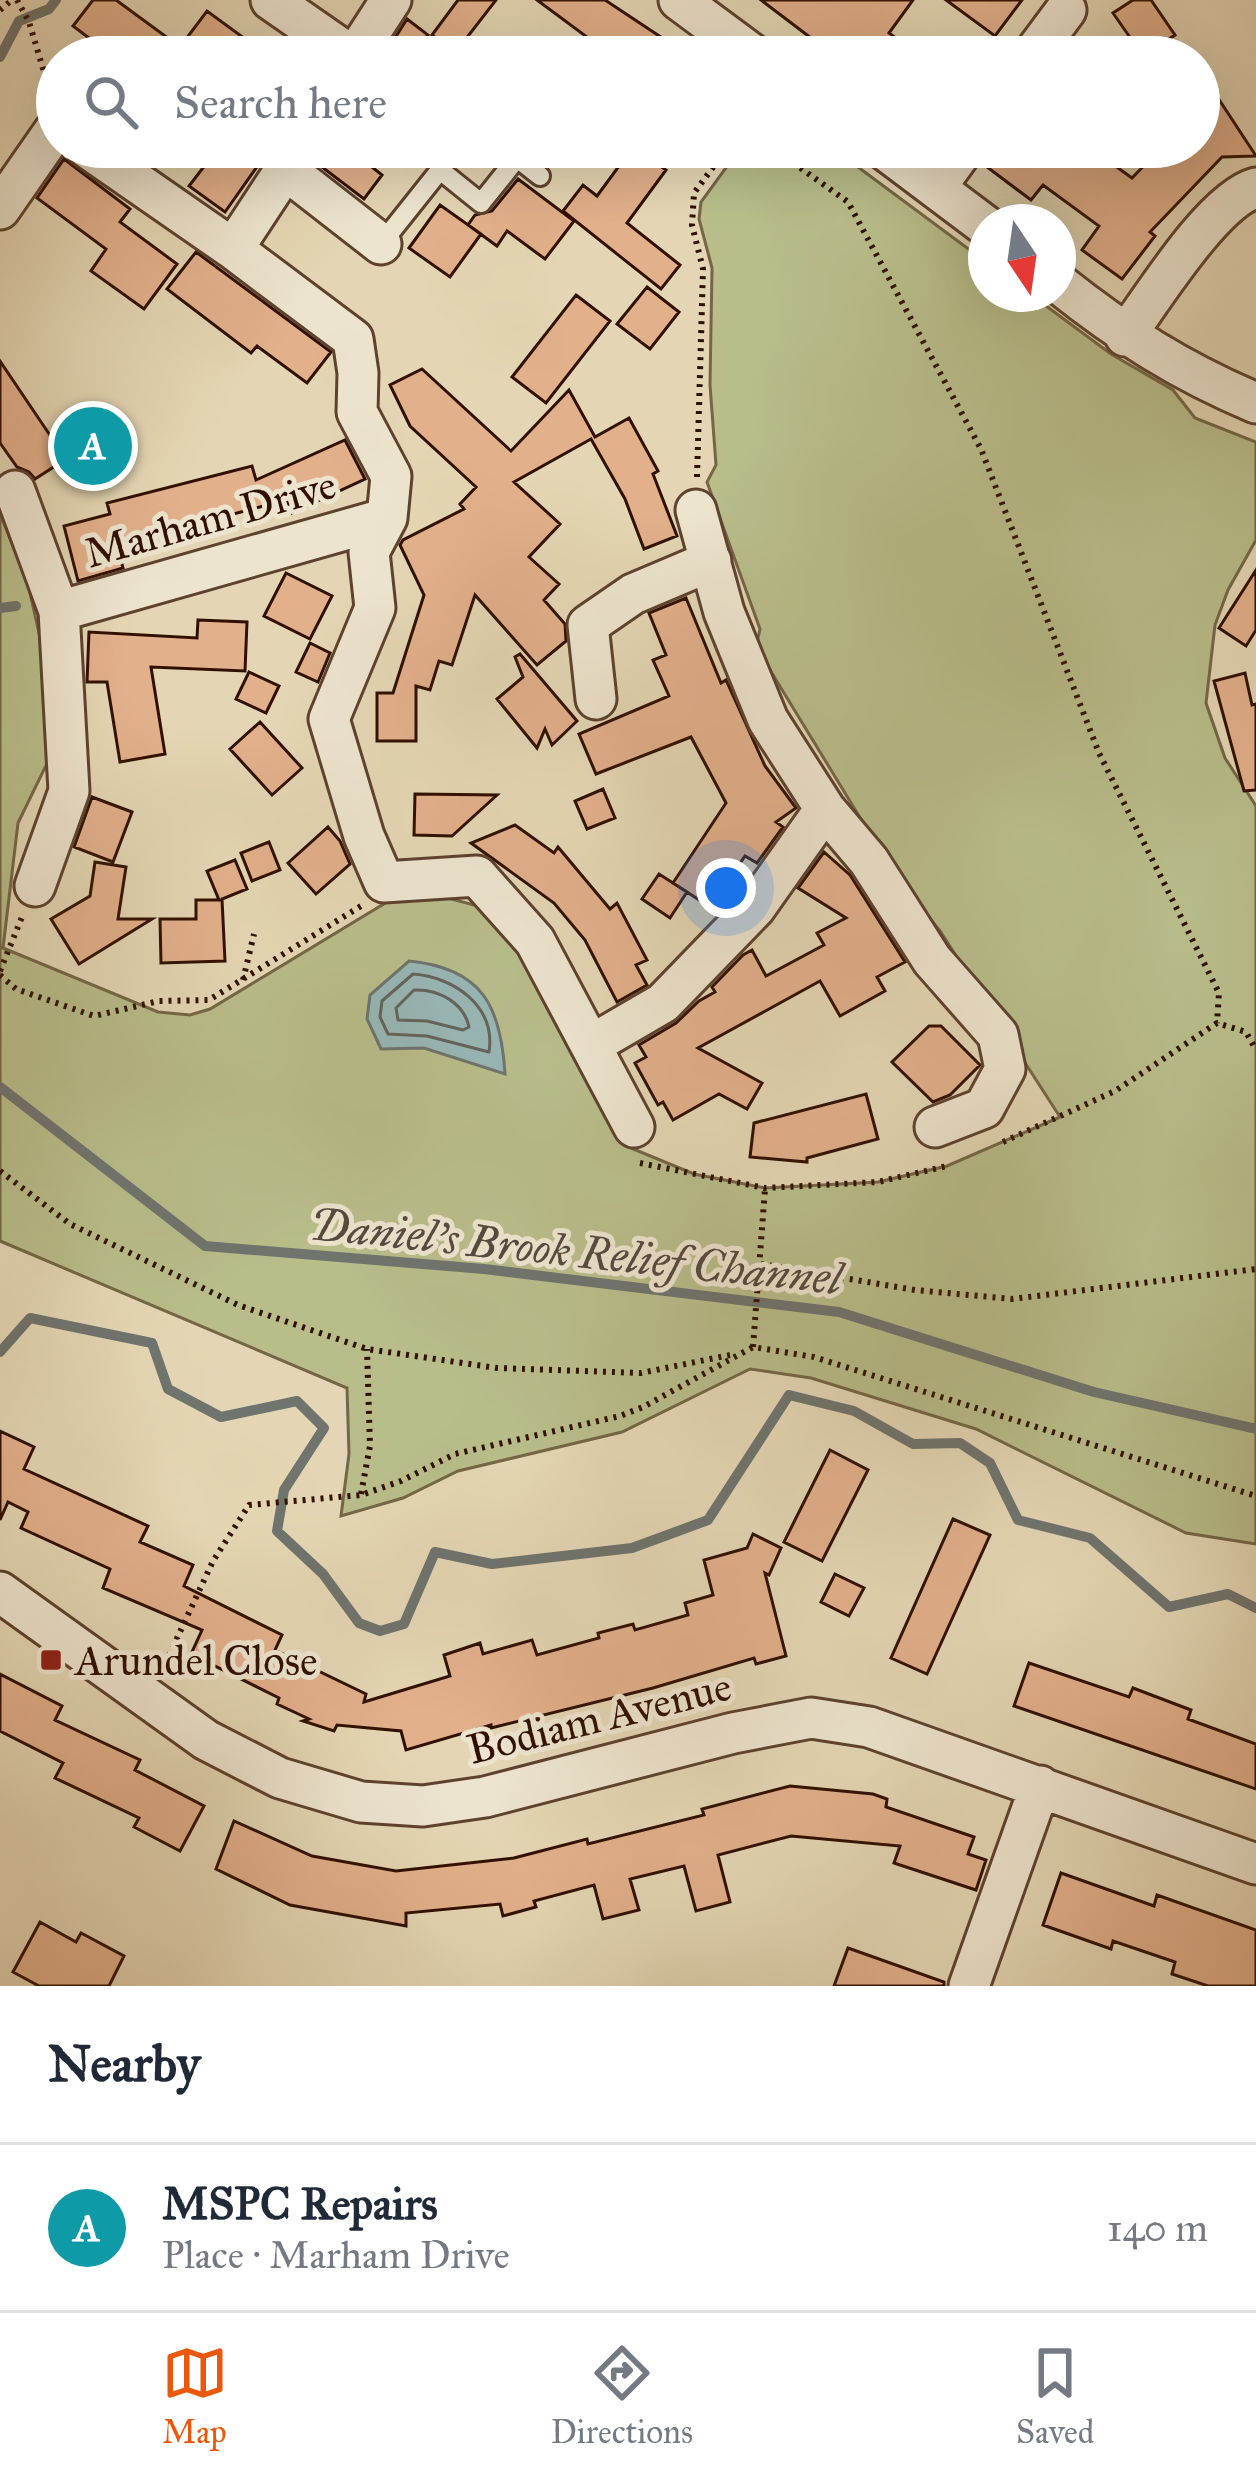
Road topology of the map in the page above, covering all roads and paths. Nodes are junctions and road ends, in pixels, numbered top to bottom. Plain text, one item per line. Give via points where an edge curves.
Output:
1 (15, 0) edge
2 (271, 0) edge
3 (391, 0) edge
4 (679, 0) edge
5 (0, 10) edge
6 (1066, 10) dead end
7 (323, 36) edge
8 (368, 36) edge
9 (728, 36) edge
10 (1047, 36) edge
11 (36, 47) edge
12 (36, 156) edge
13 (116, 168) edge
14 (286, 168) edge
15 (303, 168) edge
16 (510, 168) edge
17 (530, 168) edge
18 (712, 168) edge
19 (800, 168) edge
20 (910, 168) edge
21 (950, 168) edge
22 (540, 176) dead end
23 (936, 187) junction
24 (1256, 188) edge
25 (0, 209) edge
26 (968, 212) edge
27 (381, 244) joint
28 (233, 249) junction
29 (1076, 297) edge
30 (1125, 336) junction
31 (1256, 404) edge
32 (15, 491) dead end
33 (696, 510) joint
34 (387, 518) junction
35 (711, 561) junction
36 (59, 610) junction
37 (596, 699) dead end
38 (825, 809) junction
39 (384, 882) junction
40 (35, 886) joint
41 (254, 934) dead end
42 (0, 973) edge
43 (243, 980) junction
44 (1217, 1023) dead end
45 (591, 1045) junction
46 (634, 1127) dead end
47 (935, 1127) dead end
48 (0, 1171) edge
49 (765, 1188) dead end
50 (760, 1264) junction
51 (1256, 1269) edge
52 (753, 1347) junction
53 (367, 1349) junction
54 (738, 1353) junction
55 (361, 1495) junction
56 (1256, 1496) edge
57 (0, 1592) edge
58 (143, 1696) junction
59 (1040, 1786) junction
60 (1256, 1864) edge
61 (969, 1986) edge

1 - 5 path
1 - 11 path
2 - 7 street
3 - 8 street
4 - 9 street
6 - 10 street
12 - 25 street
13 - 28 street, Marham Drive
14 - 28 street
15 - 27 street
16 - 27 lane via 482,203 440,170
17 - 22 lane
18 - 33 path via 694,193 692,225 703,269
19 - 44 path via 848,202 981,449 1100,753 1219,993
20 - 23 street
21 - 23 street
23 - 26 street
24 - 30 street via 1220,209
28 - 34 street, Marham Drive via 353,339 357,412 391,476
29 - 30 street
30 - 31 street
32 - 36 street, Marham Drive
33 - 35 street
34 - 36 street, Marham Drive
34 - 39 street, Marham Drive via 369,553 375,608 329,719
35 - 37 street via 633,594 588,625
35 - 38 street via 768,720
36 - 40 street, Marham Drive via 69,791
38 - 45 street via 755,908 663,1003
38 - 47 street via 932,960 998,1035 1005,1070 984,1108
39 - 43 path via 364,904
39 - 45 street via 477,876 535,941
40 - 42 path
41 - 43 path
42 - 43 path via 16,988 94,1016 159,1000 209,1000
45 - 46 street
48 - 53 path via 70,1224 238,1305
49 - 50 path
50 - 51 path via 1012,1300
50 - 52 path
52 - 54 path
52 - 56 path via 814,1357
53 - 54 path via 497,1368 641,1373
53 - 55 path via 370,1446
54 - 55 path via 643,1408 455,1454
55 - 58 path via 249,1504
57 - 58 street, Bodiam Avenue
58 - 59 street, Bodiam Avenue via 280,1778 361,1802 485,1797 811,1718 868,1727
59 - 60 street, Bodiam Avenue
59 - 61 street

